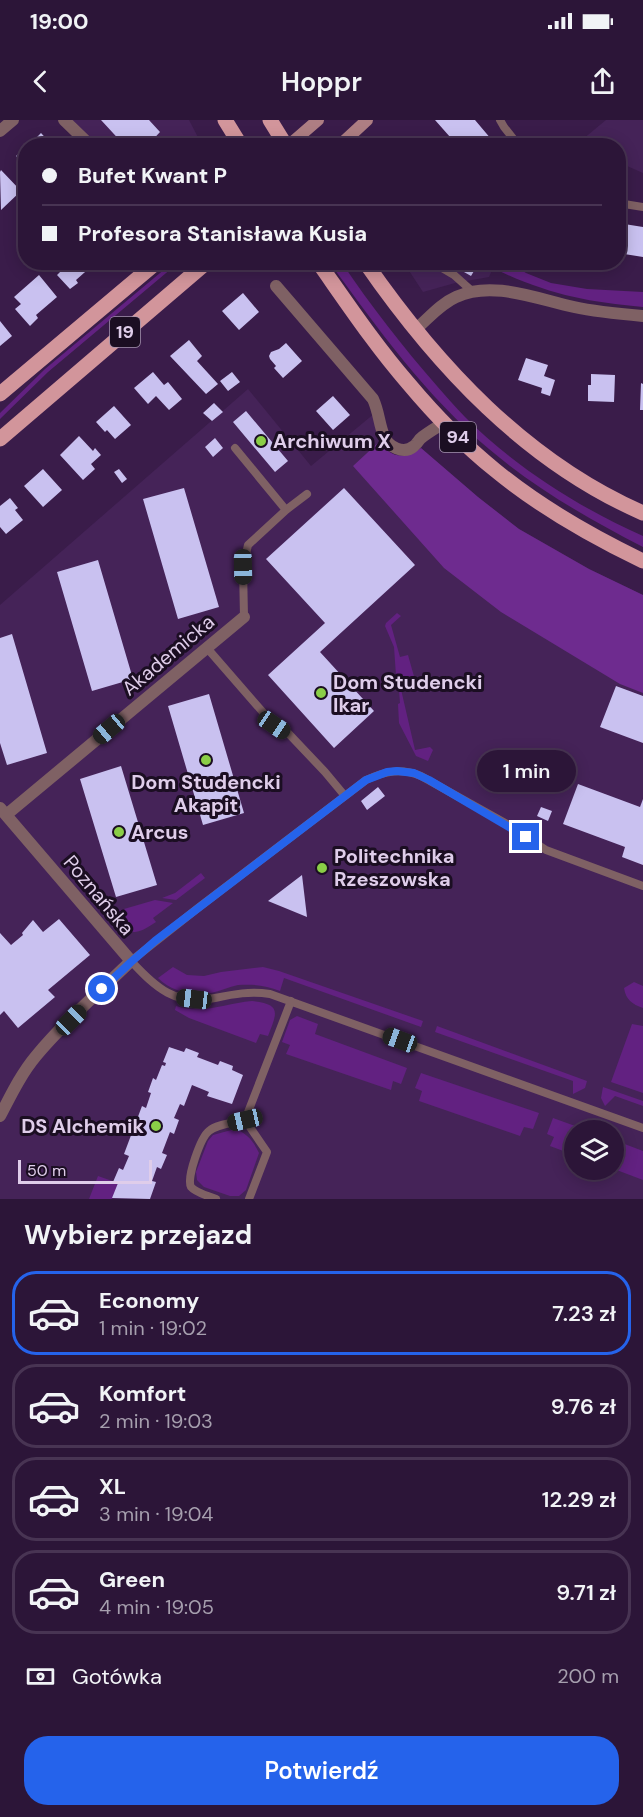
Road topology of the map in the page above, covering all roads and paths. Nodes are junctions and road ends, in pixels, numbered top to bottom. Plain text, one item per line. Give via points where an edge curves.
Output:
1 (13, 120) edge
2 (64, 120) edge
3 (225, 120) edge
4 (270, 120) edge
5 (318, 120) edge
6 (367, 120) edge
7 (500, 120) edge
8 (0, 131) edge
9 (83, 138) edge
10 (236, 138) edge
11 (282, 138) edge
12 (297, 138) edge
13 (348, 138) edge
14 (513, 138) edge
15 (626, 204) edge
16 (643, 207) edge
17 (147, 270) edge
18 (198, 270) edge
19 (324, 270) edge
20 (371, 270) edge
21 (446, 270) edge
22 (276, 286) dead end
23 (473, 292) junction
24 (643, 316) edge
25 (416, 329) junction
26 (0, 394) edge
27 (444, 423) junction
28 (0, 439) edge
29 (235, 448) dead end
30 (307, 494) dead end
31 (286, 510) junction
32 (643, 513) edge
33 (643, 561) edge
34 (244, 617) joint
35 (207, 648) junction
36 (345, 796) junction
37 (3, 811) edge
38 (643, 886) edge
39 (131, 962) junction
40 (291, 1001) junction
41 (0, 1116) edge
42 (245, 1120) junction
43 (643, 1128) edge
44 (216, 1199) edge
45 (249, 1199) edge

1 - 8 street
2 - 9 street
3 - 10 main road
4 - 11 main road
5 - 12 main road
6 - 13 main road
7 - 14 lane
15 - 16 lane
17 - 26 main road, 19
18 - 28 main road, 19
19 - 27 main road, 94 via 373,340
20 - 25 main road, 94
21 - 23 lane
22 - 27 street via 373,399 384,437 395,448 415,446
23 - 24 street via 516,293 613,314
23 - 25 street via 446,302
25 - 32 main road, 94 via 481,403 512,431 592,487
27 - 33 main road, 94 via 521,490
29 - 31 lane
30 - 31 lane
31 - 34 lane via 248,544 243,567
34 - 35 street, Akademicka
35 - 36 lane via 274,725 289,734
35 - 37 street, Akademicka
36 - 38 lane via 376,775 414,773 546,850
36 - 39 lane
37 - 39 street, Poznańska
39 - 40 lane via 153,984 174,996 212,999 250,992
39 - 41 street, Poznańska via 36,1056
40 - 42 lane
40 - 43 lane
42 - 44 lane via 213,1128 203,1138 189,1182
42 - 45 lane via 267,1152

